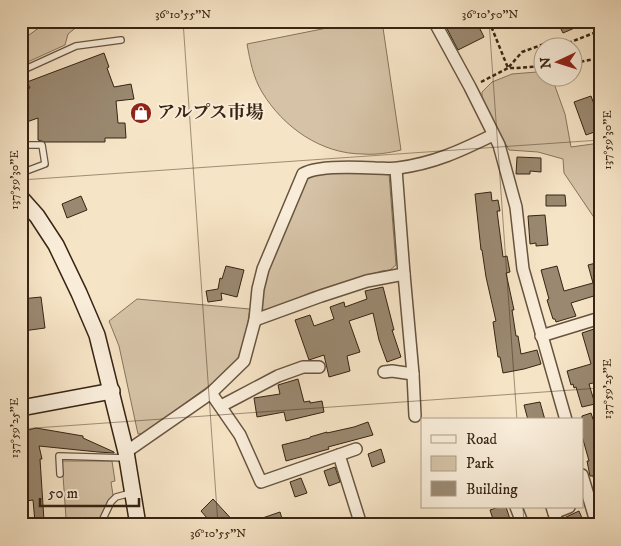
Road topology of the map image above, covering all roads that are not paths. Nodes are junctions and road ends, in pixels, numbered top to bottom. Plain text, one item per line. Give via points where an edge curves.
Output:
1 (434, 21) edge
2 (121, 40) dead end
3 (21, 72) edge
4 (493, 135) junction
5 (21, 145) edge
6 (396, 168) junction
7 (21, 173) edge
8 (21, 198) edge
9 (404, 274) junction
10 (600, 318) edge
11 (255, 320) junction
12 (541, 336) junction
13 (319, 367) dead end
14 (384, 372) dead end
15 (413, 374) junction
16 (112, 392) junction
17 (211, 393) junction
18 (221, 406) junction
19 (21, 408) edge
20 (415, 416) dead end
21 (565, 418) edge
22 (356, 449) dead end
23 (127, 455) junction
24 (338, 455) junction
25 (60, 474) dead end
26 (584, 488) edge
27 (133, 492) junction
28 (586, 501) edge
29 (516, 508) edge
30 (553, 510) edge
31 (100, 525) edge
32 (138, 525) edge
33 (361, 525) edge
34 (523, 525) edge
35 (558, 525) edge
36 (597, 525) edge

1 - 4 street
2 - 3 lane via 76,46
4 - 6 street via 431,162
4 - 12 street via 499,145 516,207 523,269
5 - 7 lane via 42,145 45,164
6 - 9 street
6 - 11 street via 319,168 302,174 263,268
8 - 16 main road via 56,244 79,293 97,335
9 - 11 street via 367,281
9 - 15 street
10 - 12 street
11 - 17 street via 244,361
12 - 21 street
13 - 18 street via 303,367 278,376
14 - 15 street
15 - 20 street
16 - 19 main road
16 - 23 main road
17 - 18 street
17 - 23 street
18 - 24 street via 240,435 261,482
22 - 24 street
23 - 25 lane via 59,456
23 - 27 main road
24 - 33 street
26 - 28 street
27 - 31 lane via 116,497
27 - 32 main road
28 - 36 street
29 - 34 street
30 - 35 street

